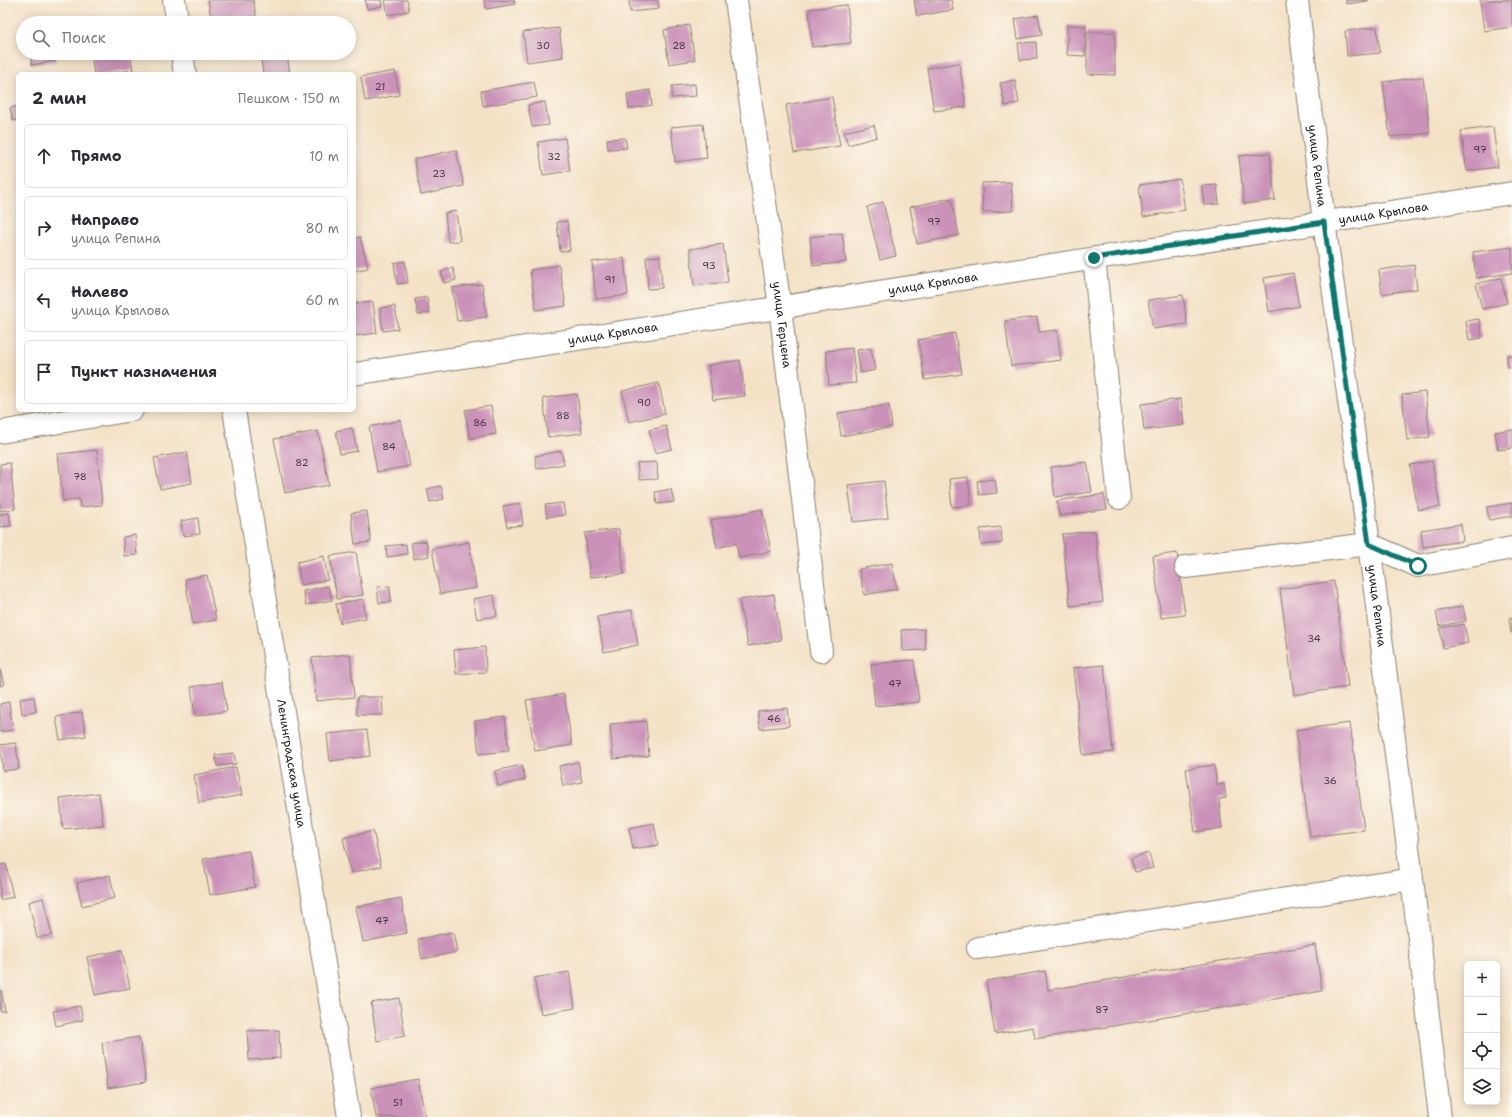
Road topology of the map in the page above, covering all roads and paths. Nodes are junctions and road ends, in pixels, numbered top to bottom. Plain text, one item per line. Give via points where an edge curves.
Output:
1 (174, 0) edge
2 (736, 0) edge
3 (1297, 0) edge
4 (177, 16) edge
5 (183, 60) edge
6 (185, 72) edge
7 (1512, 193) edge
8 (1324, 222) junction
9 (1094, 258) junction
10 (780, 307) junction
11 (356, 374) edge
12 (120, 412) edge
13 (234, 412) edge
14 (0, 432) edge
15 (1119, 498) dead end
16 (1369, 544) junction
17 (1512, 548) edge
18 (1186, 567) dead end
19 (821, 651) dead end
20 (1412, 878) junction
21 (978, 948) dead end
22 (349, 1117) edge
23 (1440, 1117) edge

1 - 4 street
2 - 10 street, улица Герцена
3 - 8 street, улица Репина
5 - 6 street
7 - 8 street, улица Крылова
8 - 9 street, улица Крылова
8 - 16 street, улица Репина
9 - 10 street, улица Крылова
9 - 15 street
10 - 11 street, улица Крылова
10 - 19 street, улица Герцена
12 - 14 street
13 - 22 street, Ленинградская улица
16 - 17 street via 1418,566
16 - 18 street
16 - 20 street, улица Репина
20 - 21 street
20 - 23 street, улица Репина

